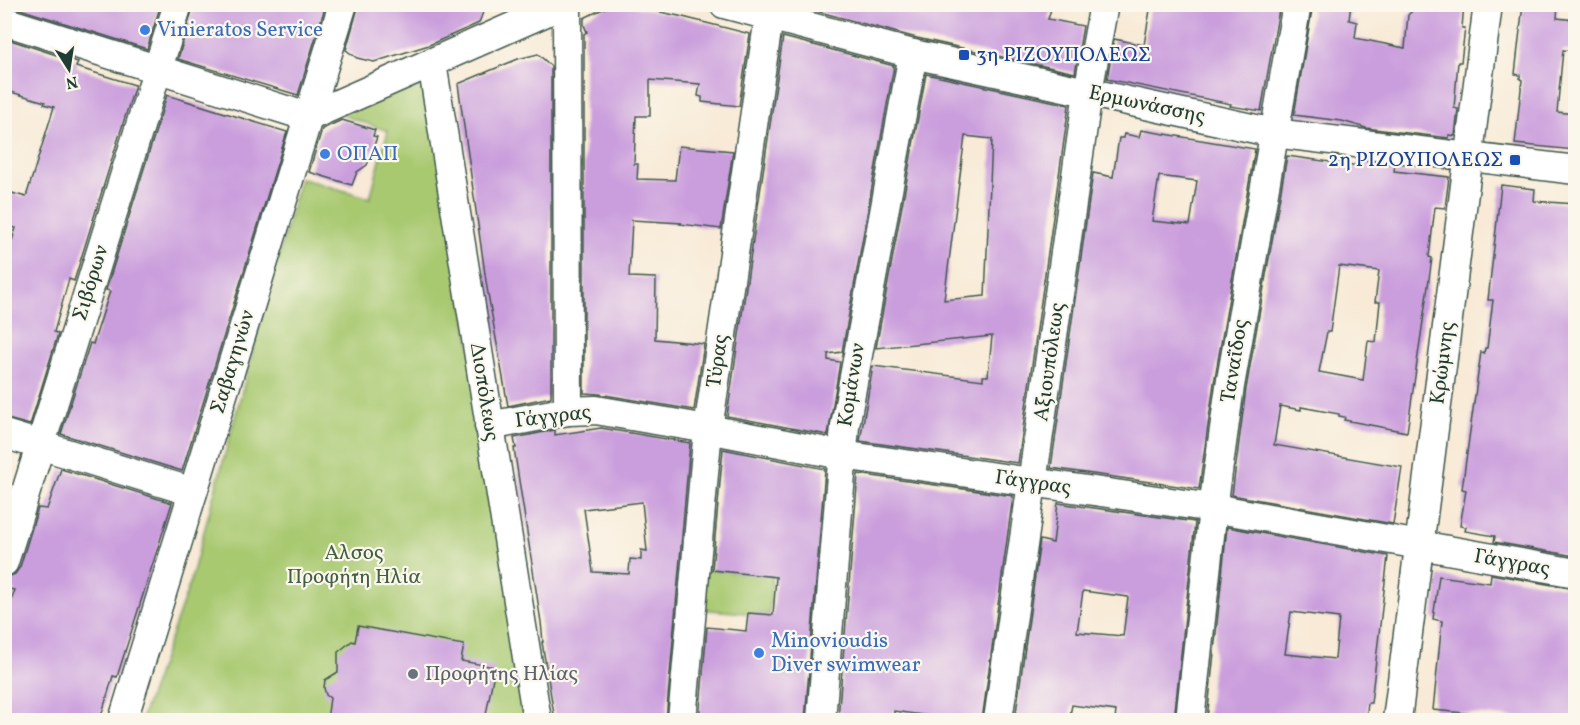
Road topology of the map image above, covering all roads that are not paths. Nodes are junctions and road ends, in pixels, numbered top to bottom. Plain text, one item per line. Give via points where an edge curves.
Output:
1 (178, 4) edge
2 (343, 4) edge
3 (512, 4) edge
4 (566, 4) edge
5 (724, 4) edge
6 (1104, 4) edge
7 (1297, 4) edge
8 (1488, 4) edge
9 (770, 10) edge
10 (4, 21) edge
11 (503, 32) junction
12 (913, 54) junction
13 (432, 63) junction
14 (158, 70) junction
15 (1088, 92) junction
16 (308, 117) junction
17 (1274, 132) junction
18 (1469, 157) junction
19 (1575, 170) edge
20 (568, 411) junction
21 (489, 426) junction
22 (708, 429) junction
23 (4, 434) edge
24 (41, 445) junction
25 (842, 455) junction
26 (1033, 483) junction
27 (193, 492) junction
28 (1213, 508) junction
29 (1419, 547) junction
30 (4, 562) edge
31 (1575, 573) edge
32 (123, 720) edge
33 (537, 720) edge
34 (682, 720) edge
35 (820, 720) edge
36 (998, 720) edge
37 (1190, 720) edge
38 (1402, 720) edge

1 - 14 street, Σιβόρων
2 - 16 street, Σαβαγηνών
3 - 11 street
4 - 11 street
4 - 20 street
5 - 9 street, Ερμωνάσσης
6 - 15 street, Αξιουπόλεως
7 - 17 street, Ταναΐδος
8 - 18 street, Κρώμνης
9 - 12 street, Ερμωνάσσης
9 - 22 street, Τύρας
10 - 14 street
11 - 13 street
12 - 15 street, Ερμωνάσσης
12 - 25 street, Κομάνων via 863,316
13 - 16 street
13 - 21 street, Διοπόλεως
14 - 16 street
14 - 24 street, Σιβόρων
15 - 17 street, Ερμωνάσσης
15 - 26 street, Αξιουπόλεως
16 - 27 street, Σαβαγηνών
17 - 18 street, Ερμωνάσσης
17 - 28 street, Ταναΐδος
18 - 19 street, Ερμωνάσσης
18 - 29 street, Κρώμνης
20 - 21 street, Γάγγρας
20 - 22 street, Γάγγρας via 596,410
21 - 33 street, Διοπόλεως
22 - 25 street, Γάγγρας
22 - 34 street, Τύρας
23 - 24 street
24 - 27 street
24 - 30 street, Σιβόρων
25 - 26 street, Γάγγρας
25 - 35 street, Κομάνων
26 - 28 street, Γάγγρας
26 - 36 street, Αξιουπόλεως
27 - 32 street, Σαβαγηνών
28 - 29 street, Γάγγρας
28 - 37 street, Ταναΐδος
29 - 31 street, Γάγγρας
29 - 38 street, Κρώμνης

